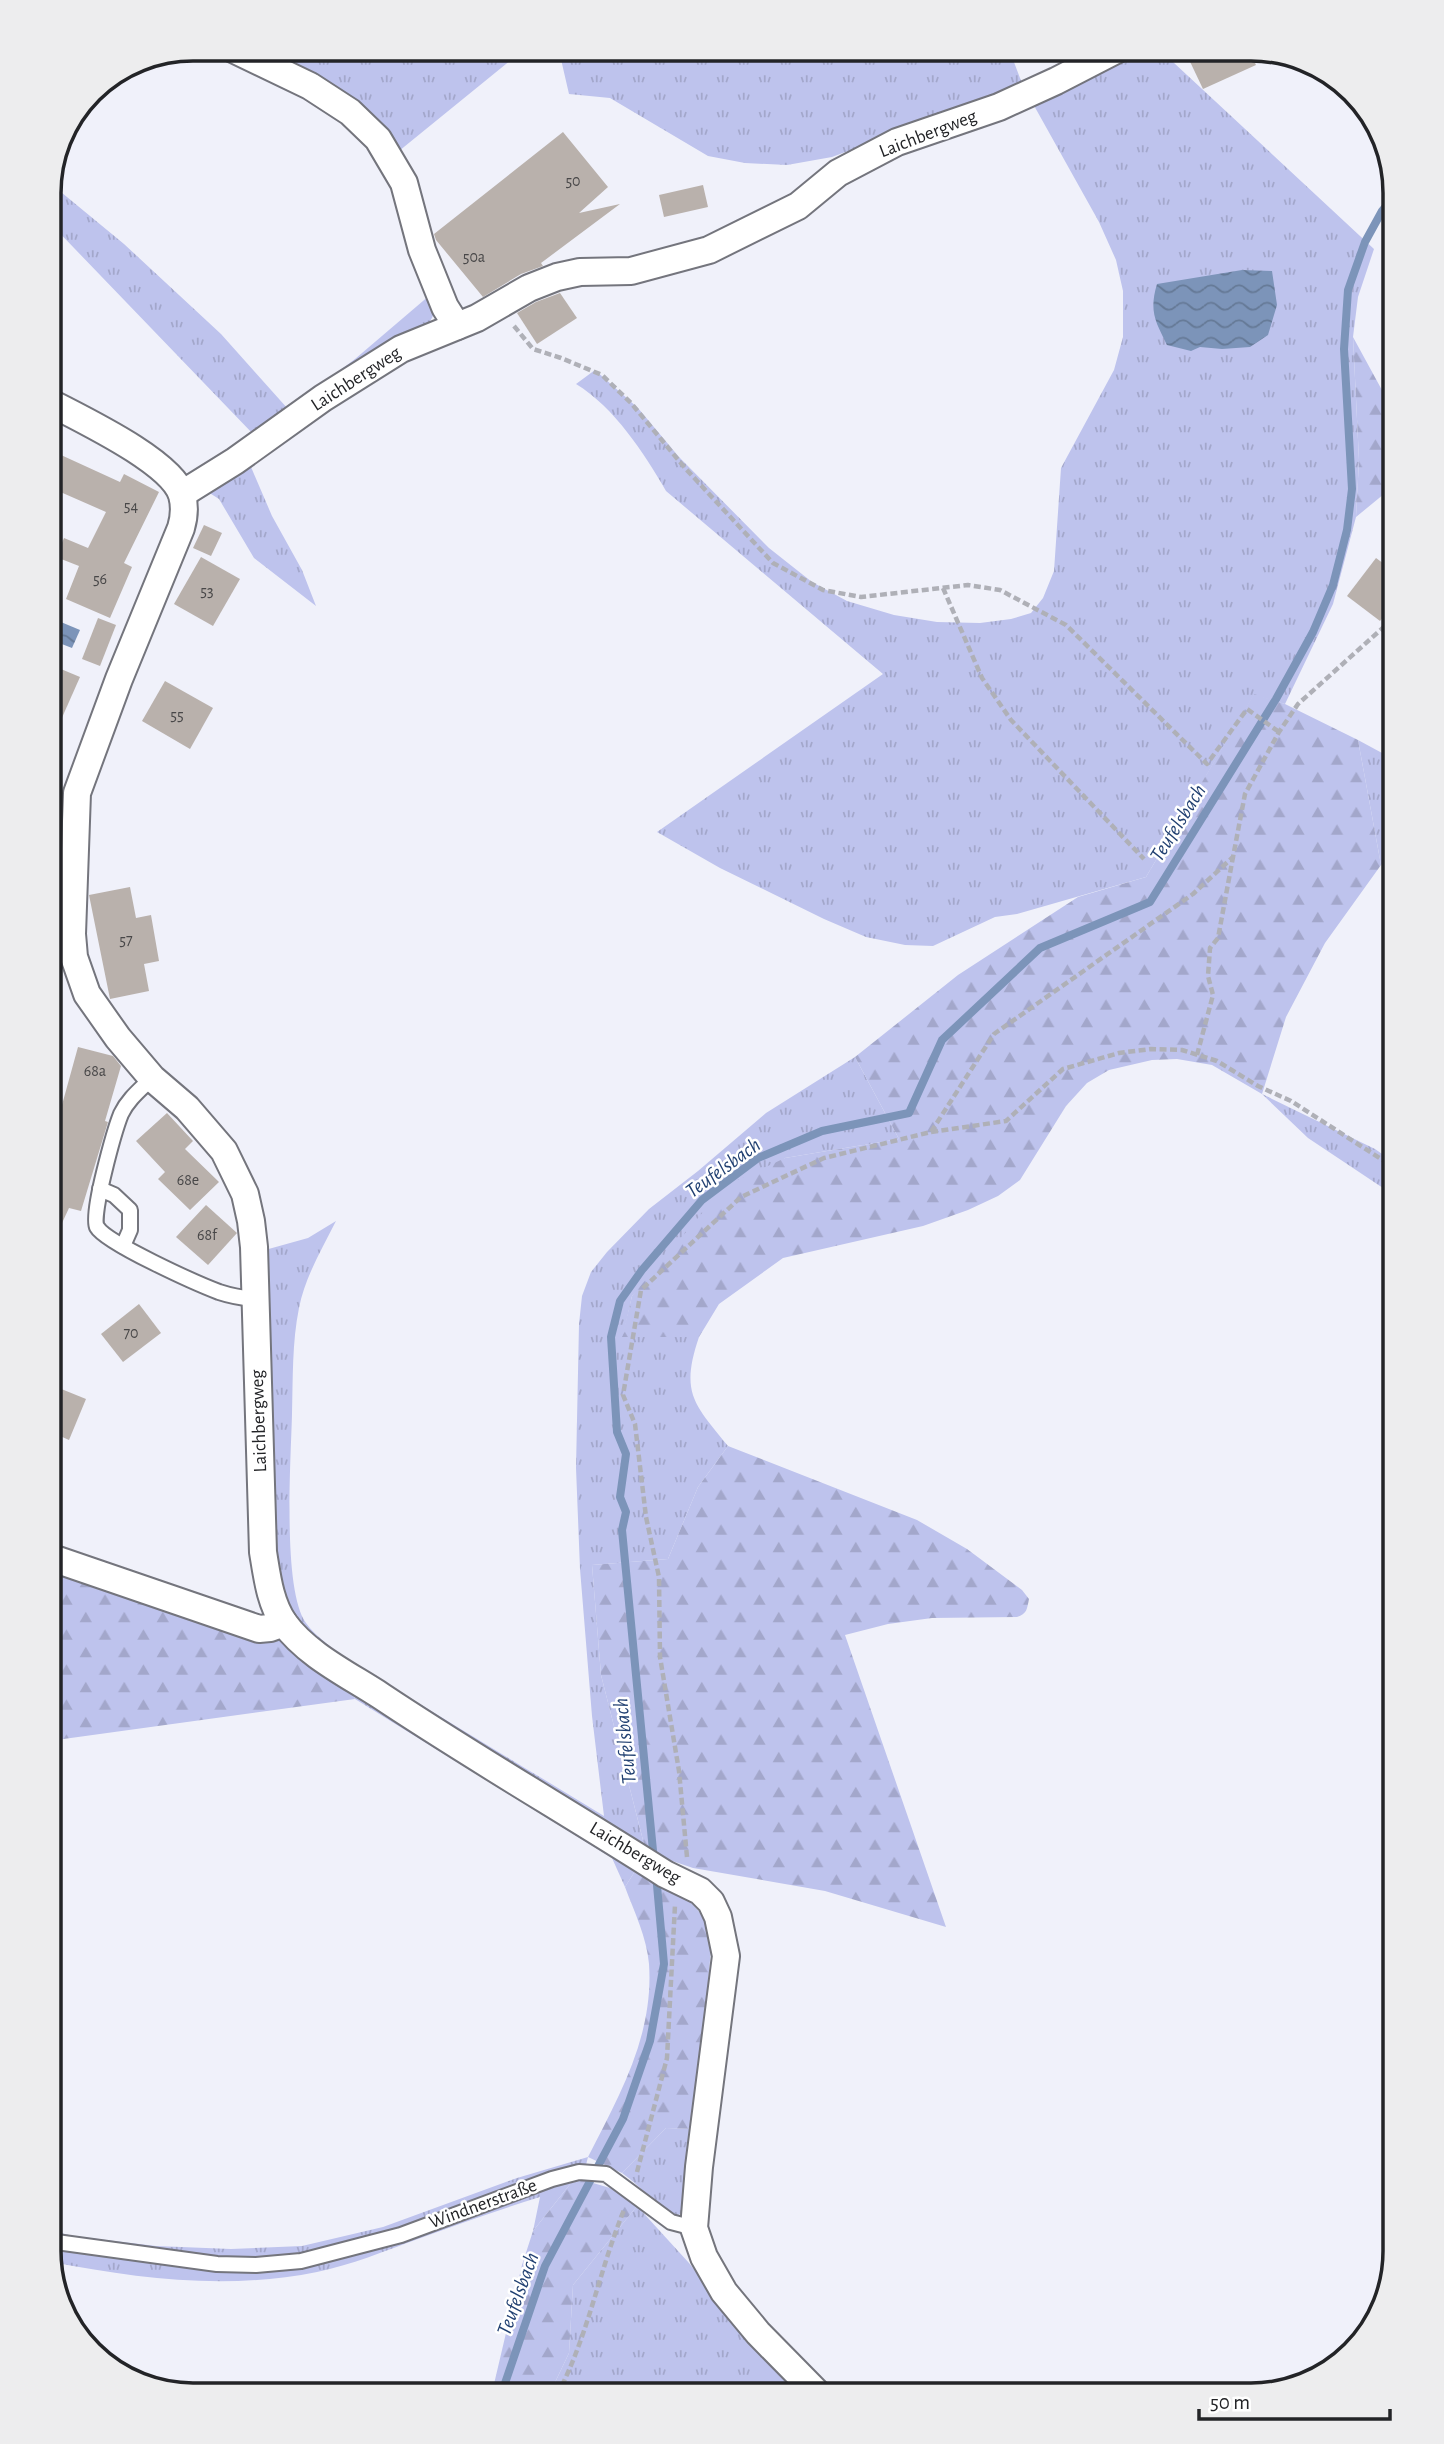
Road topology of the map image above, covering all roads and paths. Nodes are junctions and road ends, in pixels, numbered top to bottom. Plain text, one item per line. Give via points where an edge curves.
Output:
1 (258, 61) edge
2 (1093, 62) edge
3 (498, 306) junction
4 (457, 326) junction
5 (62, 409) edge
6 (182, 494) junction
7 (943, 588) junction
8 (1383, 628) edge
9 (1277, 730) junction
10 (1233, 857) junction
11 (1144, 859) dead end
12 (1196, 1055) junction
13 (152, 1077) junction
14 (931, 1132) junction
15 (1383, 1160) edge
16 (100, 1189) junction
17 (122, 1246) junction
18 (255, 1299) junction
19 (61, 1561) edge
20 (284, 1623) junction
21 (674, 1878) junction
22 (632, 2191) junction
23 (694, 2228) junction
24 (61, 2243) edge
25 (564, 2382) edge
26 (807, 2383) edge

1 - 4 street via 350,112 378,139 404,183 422,250
2 - 3 street, Laichbergweg via 999,107 897,142 838,173 798,206 709,250 631,271 557,277
3 - 4 street, Laichbergweg
3 - 7 path via 533,349 602,374 773,563 823,590 861,597
4 - 6 street, Laichbergweg via 401,349
5 - 6 street via 127,443
6 - 13 street, Laichbergweg via 181,528 81,778 75,808 72,934 78,974 100,1015
7 - 9 path via 968,585 1000,590 1066,625 1207,764 1247,709
7 - 11 path via 982,678 1011,720
8 - 9 path via 1298,704
9 - 10 path via 1245,794
10 - 12 path via 1218,938 1210,948 1208,976 1213,995
10 - 14 path via 1193,894 994,1034
12 - 14 path via 1151,1049 1085,1062 1063,1069 1006,1121
12 - 15 path via 1217,1061 1291,1101
13 - 16 lane via 121,1114
13 - 18 street, Laichbergweg via 206,1128 235,1172 251,1221
14 - 21 path via 824,1158 741,1197 641,1290 623,1395 635,1424 646,1517 659,1577 660,1657 688,1854
16 - 17 lane via 94,1221 97,1229
16 - 17 lane via 130,1210 130,1230
17 - 18 lane via 215,1290
18 - 20 street, Laichbergweg via 263,1552
19 - 20 street via 259,1629
20 - 21 street, Laichbergweg via 325,1660
21 - 22 path via 667,2058
21 - 23 street, Laichbergweg via 700,1891 710,1902 719,1917 726,1956
22 - 23 lane, Windnerstraße via 671,2222
22 - 24 lane, Windnerstraße via 606,2174 579,2172 401,2235 301,2261 217,2264
22 - 25 path
23 - 26 street via 724,2292

